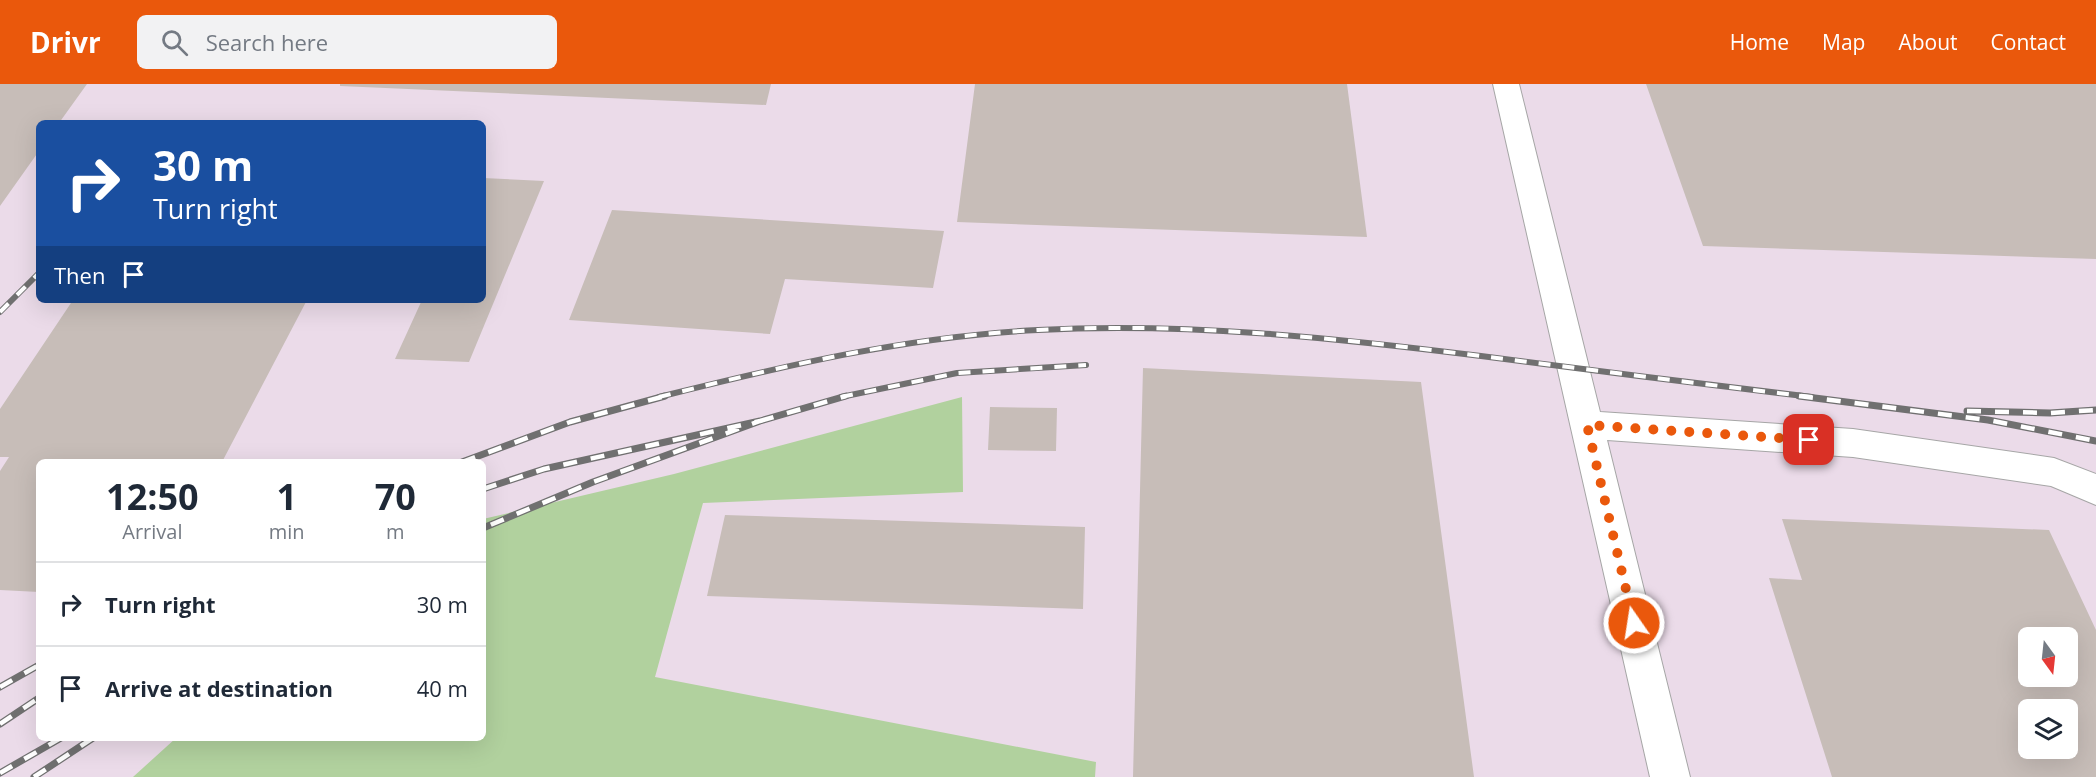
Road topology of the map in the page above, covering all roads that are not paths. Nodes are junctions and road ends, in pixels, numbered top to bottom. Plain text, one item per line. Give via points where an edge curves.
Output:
1 (1506, 84) edge
2 (1587, 425) junction
3 (2096, 490) edge
4 (1670, 777) edge

1 - 2 lane
2 - 3 lane via 1853,442 2054,472
2 - 4 lane

